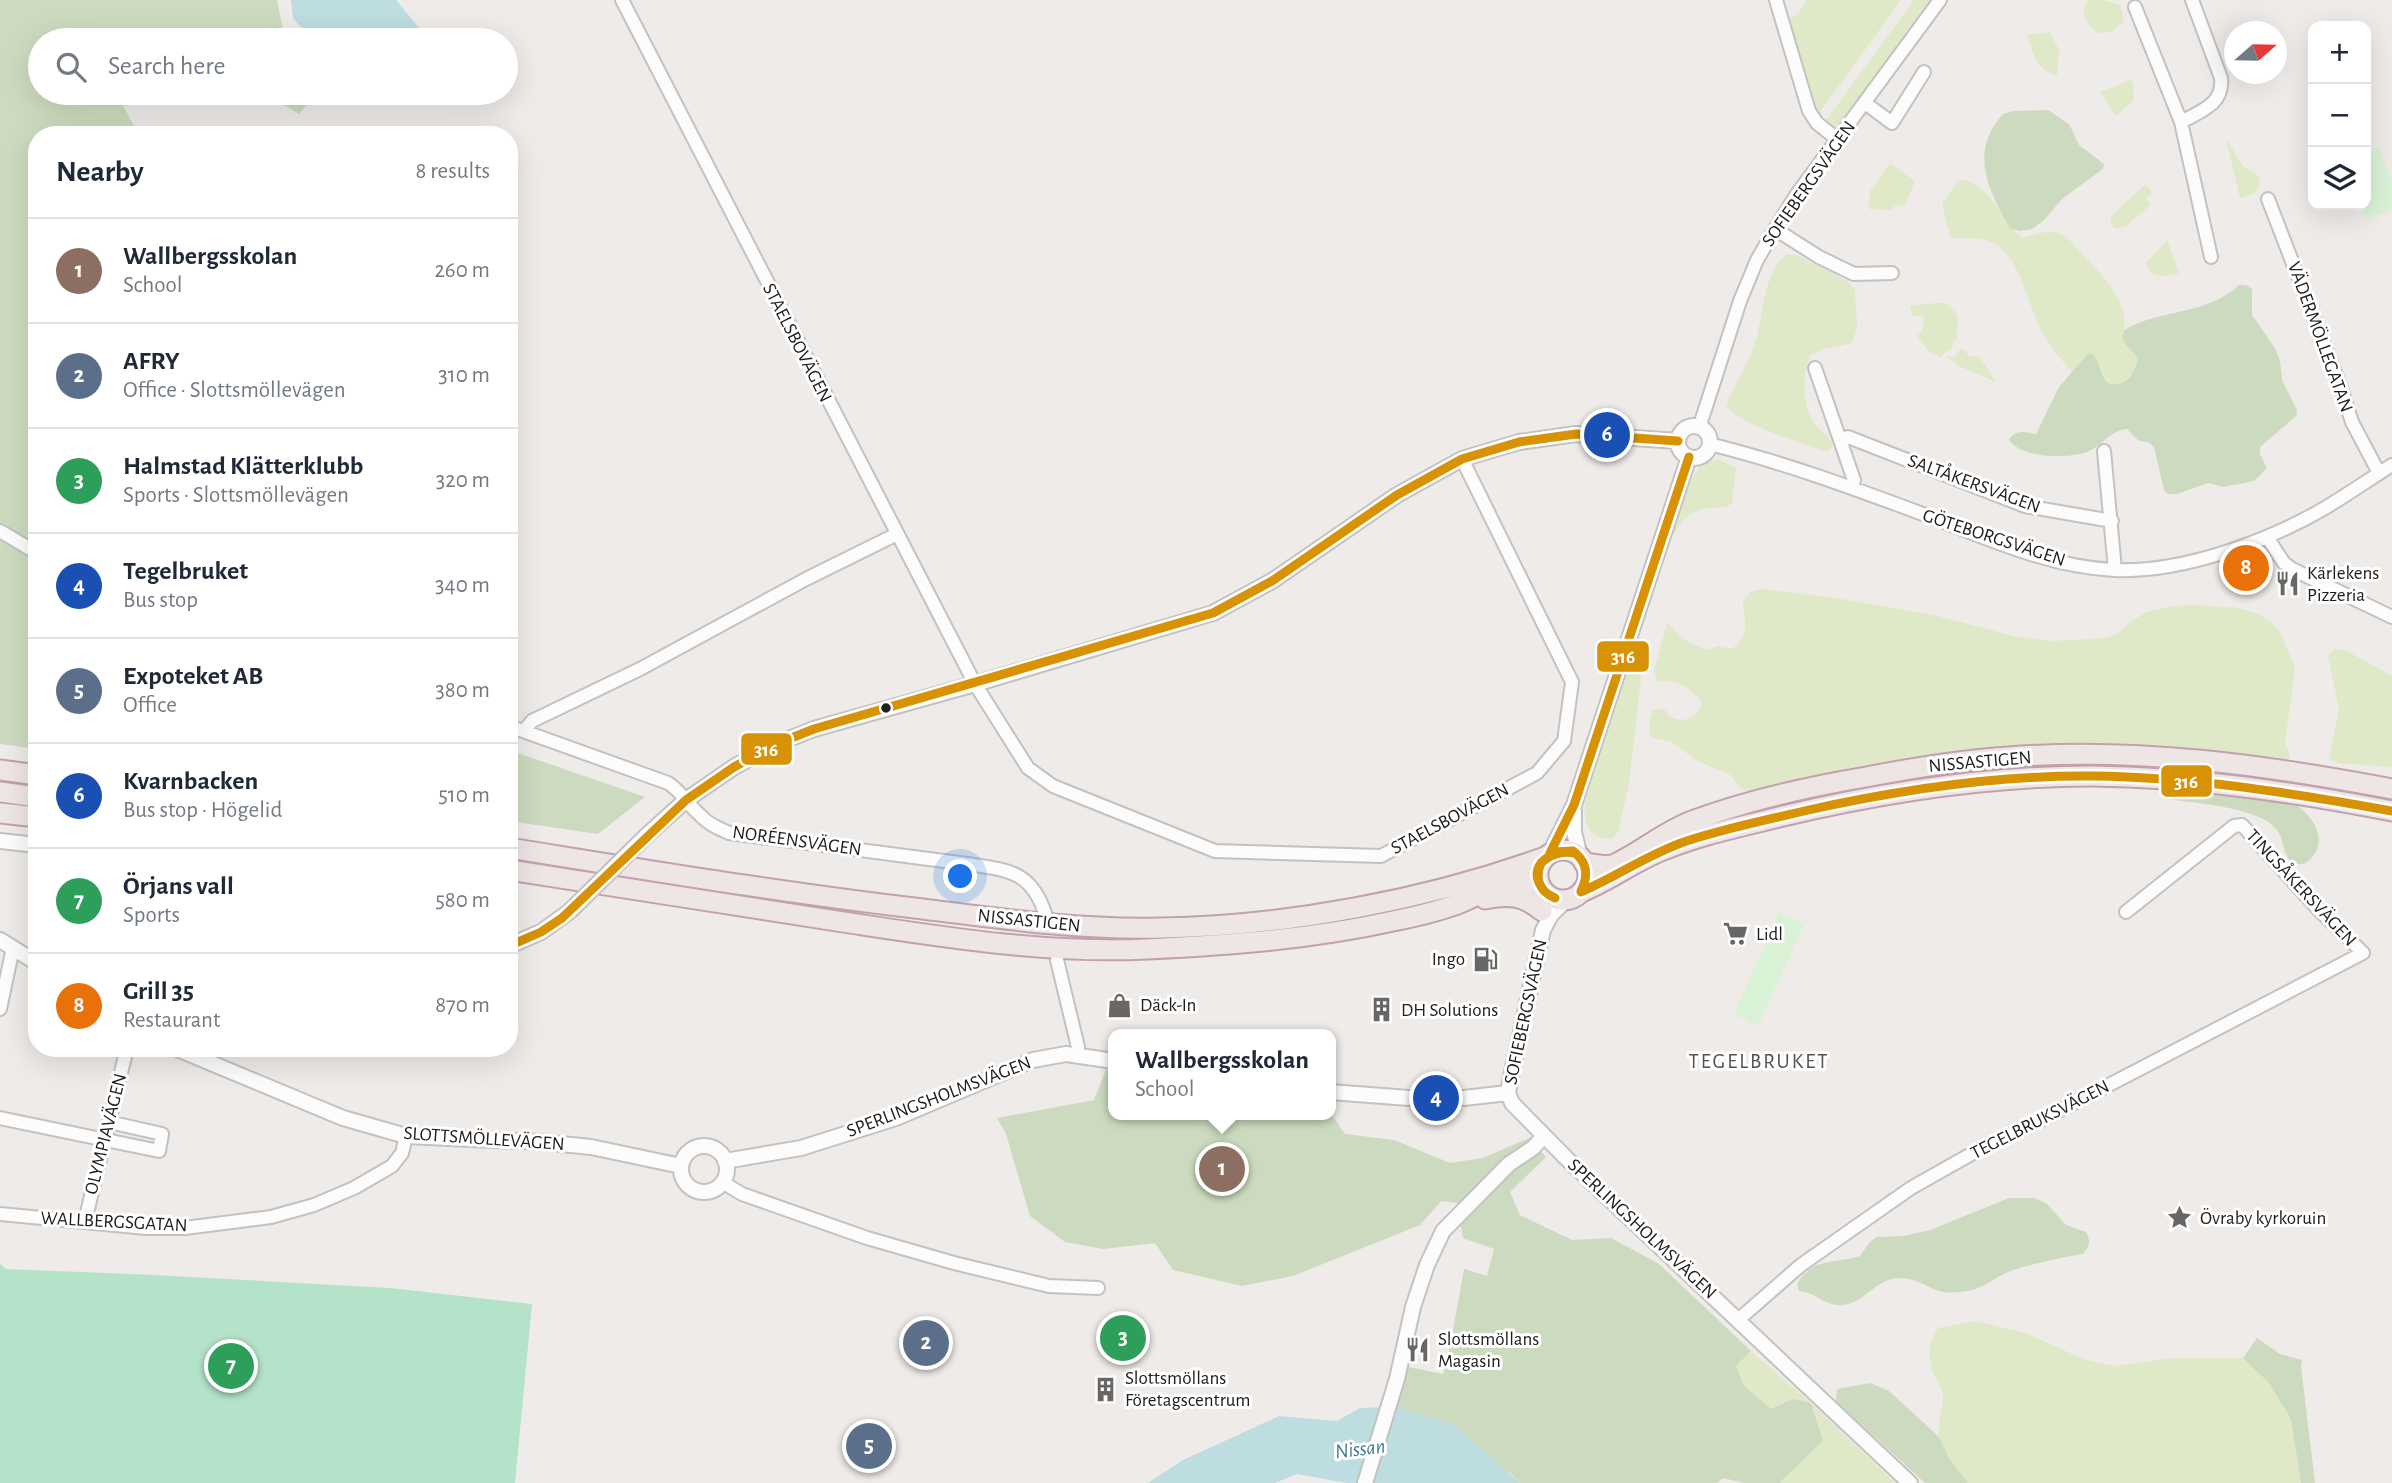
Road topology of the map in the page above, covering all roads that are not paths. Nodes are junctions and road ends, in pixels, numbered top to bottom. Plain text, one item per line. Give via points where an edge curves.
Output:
1 (622, 0) edge
2 (1776, 0) edge
3 (1941, 0) edge
4 (2192, 0) edge
5 (2135, 7) dead end
6 (1924, 72) dead end
7 (1865, 103) junction
8 (2181, 122) junction
9 (1838, 140) junction
10 (2267, 199) dead end
11 (1775, 229) junction
12 (2211, 257) dead end
13 (1892, 273) dead end
14 (1815, 368) dead end
15 (1699, 428) junction
16 (1840, 439) junction
17 (1678, 441) junction
18 (1709, 444) junction
19 (2104, 450) dead end
20 (1689, 457) junction
21 (1462, 459) junction
22 (2392, 465) edge
23 (2379, 473) junction
24 (1852, 488) junction
25 (2112, 521) junction
26 (0, 531) edge
27 (897, 534) junction
28 (2267, 537) junction
29 (28, 548) edge
30 (2115, 570) junction
31 (2392, 617) edge
32 (975, 684) junction
33 (518, 729) edge
34 (524, 731) junction
35 (0, 770) edge
36 (28, 774) edge
37 (2392, 789) edge
38 (0, 792) edge
39 (28, 796) edge
40 (686, 800) junction
41 (1574, 805) junction
42 (2392, 811) edge
43 (0, 813) edge
44 (28, 816) edge
45 (0, 841) edge
46 (28, 844) edge
47 (518, 849) edge
48 (1548, 855) junction
49 (1582, 860) junction
50 (518, 871) edge
51 (1540, 886) junction
52 (1573, 896) junction
53 (1456, 904) junction
54 (2126, 912) dead end
55 (1046, 916) dead end
56 (1543, 920) junction
57 (0, 940) edge
58 (518, 942) edge
59 (13, 948) junction
60 (2363, 953) joint
61 (28, 957) edge
62 (1057, 960) dead end
63 (0, 1009) edge
64 (1078, 1055) junction
65 (125, 1057) edge
66 (197, 1057) edge
67 (1108, 1059) edge
68 (1336, 1092) edge
69 (1508, 1093) junction
70 (0, 1118) edge
71 (109, 1122) junction
72 (407, 1136) junction
73 (1544, 1136) junction
74 (104, 1139) junction
75 (725, 1161) junction
76 (681, 1166) junction
77 (722, 1182) junction
78 (0, 1214) edge
79 (85, 1221) junction
80 (1098, 1288) dead end
81 (1738, 1320) junction
82 (1365, 1483) edge
83 (1910, 1483) edge

1 - 27 street, STAELSBOVÄGEN
2 - 9 street via 1809,111
3 - 7 street, SOFIEBERGSVÄGEN
4 - 8 street via 2222,88 2214,102
5 - 8 street
6 - 7 street via 1892,123
7 - 9 street, SOFIEBERGSVÄGEN
8 - 12 street
9 - 11 street, SOFIEBERGSVÄGEN
10 - 23 street, VÄDERMÖLLEGATAN via 2351,422
11 - 13 street via 1854,274
11 - 15 street, SOFIEBERGSVÄGEN via 1740,300
14 - 16 street
15 - 17 street via 1684,430
15 - 18 street via 1707,433
16 - 24 street via 1854,480
16 - 25 street, SALTÅKERSVÄGEN via 1848,436 2025,506
17 - 20 street
17 - 21 street via 1576,434 1519,442
18 - 20 street via 1701,456
18 - 24 street, GÖTEBORGSVÄGEN
19 - 25 street
20 - 41 street
21 - 32 street via 1397,495 1272,581 1213,613
21 - 32 street, STAELSBOVÄGEN via 1573,682 1564,741 1537,773 1381,856 1215,851 1053,786 1028,768
22 - 23 street, GÖTEBORGSVÄGEN
23 - 28 street, GÖTEBORGSVÄGEN
24 - 30 street, GÖTEBORGSVÄGEN via 2036,555
25 - 30 street
26 - 29 street
27 - 32 street, STAELSBOVÄGEN
27 - 34 street via 532,721
28 - 30 street, GÖTEBORGSVÄGEN via 2193,560
28 - 31 street via 2292,569
32 - 40 street via 776,744
33 - 34 street, NORÉENSVÄGEN
34 - 40 street, NORÉENSVÄGEN via 668,783
35 - 36 highway
37 - 49 highway, NISSASTIGEN via 2187,759 2008,757 1815,786 1676,827 1613,865
38 - 39 highway
40 - 55 street, NORÉENSVÄGEN via 713,826 744,836 1003,869 1033,886
40 - 58 street, bridge via 570,911
41 - 48 street
41 - 49 street via 1574,832
42 - 52 highway, NISSASTIGEN via 2287,792 2187,781 2093,776 2011,779 1920,789 1727,831 1664,849
43 - 44 highway
45 - 46 street
47 - 48 highway, NISSASTIGEN via 803,895 1118,928 1233,924 1330,911 1428,891
48 - 49 highway via 1566,850
48 - 51 highway via 1539,867
49 - 52 highway via 1587,878
50 - 53 highway, NISSASTIGEN via 936,936 1066,948 1140,950 1293,938 1394,921
51 - 52 highway via 1556,899
51 - 53 highway, NISSASTIGEN via 1503,883
51 - 56 street, SOFIEBERGSVÄGEN
52 - 56 street, SOFIEBERGSVÄGEN
53 - 56 highway via 1512,895 1526,899
54 - 60 street, TINGSÅKERSVÄGEN via 2242,825
56 - 69 street, SOFIEBERGSVÄGEN
57 - 59 street
59 - 61 street
59 - 63 street
60 - 81 street, TEGELBRUKSVÄGEN via 1911,1188 1801,1265
62 - 64 street
64 - 67 street, SPERLINGSHOLMSVÄGEN
64 - 75 street, SPERLINGSHOLMSVÄGEN via 1033,1060 896,1118 816,1144
65 - 71 street, OLYMPIAVÄGEN
66 - 72 street, SLOTTSMÖLLEVÄGEN via 343,1118
68 - 69 street via 1409,1098
69 - 73 street, SPERLINGSHOLMSVÄGEN
70 - 74 street
71 - 74 street, OLYMPIAVÄGEN
71 - 74 street via 162,1134 159,1151
72 - 76 street, SLOTTSMÖLLEVÄGEN via 591,1147
72 - 79 street, WALLBERGSGATAN via 392,1166 314,1205 271,1217 185,1228
73 - 81 street, SPERLINGSHOLMSVÄGEN
73 - 82 street via 1509,1164 1443,1231 1413,1307
74 - 79 street, OLYMPIAVÄGEN
75 - 76 street via 718,1151 703,1146 688,1152
75 - 77 street
76 - 77 street via 686,1183 696,1190 711,1191
77 - 80 street via 742,1194 899,1248 1049,1286
78 - 79 street, WALLBERGSGATAN
81 - 83 street, SPERLINGSHOLMSVÄGEN

